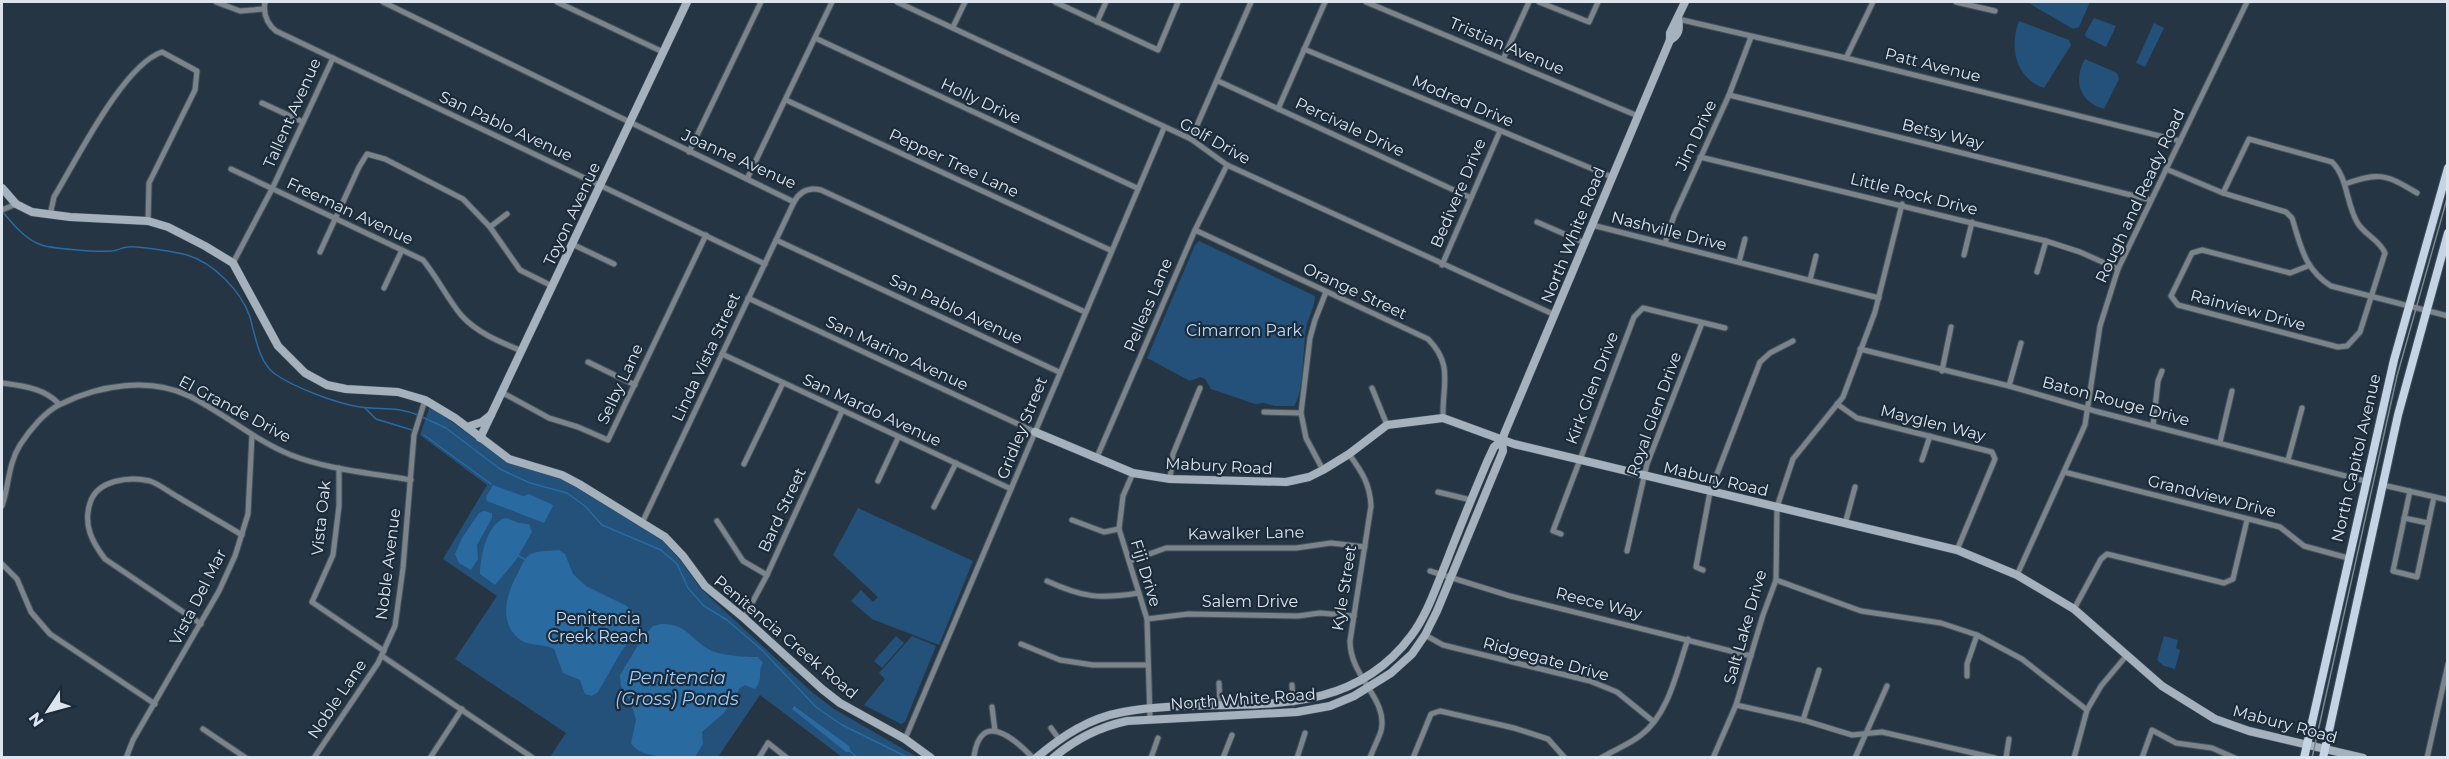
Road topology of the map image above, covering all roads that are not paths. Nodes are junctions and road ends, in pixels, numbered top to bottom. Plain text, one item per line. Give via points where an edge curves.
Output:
1 (216, 2) edge
2 (265, 2) edge
3 (382, 2) edge
4 (557, 2) edge
5 (687, 2) edge
6 (760, 2) edge
7 (832, 2) edge
8 (897, 2) edge
9 (965, 2) edge
10 (1055, 2) edge
11 (1106, 2) edge
12 (1178, 2) edge
13 (1251, 2) edge
14 (1325, 2) edge
15 (1366, 2) edge
16 (1529, 2) edge
17 (1539, 2) edge
18 (1598, 2) edge
19 (1686, 2) edge
20 (1873, 2) edge
21 (1956, 2) edge
22 (2247, 2) edge
23 (264, 9) junction
24 (1995, 11) dead end
25 (1678, 19) junction
26 (1097, 22) junction
27 (953, 27) junction
28 (1751, 37) junction
29 (815, 38) junction
30 (1304, 49) junction
31 (663, 52) junction
32 (333, 58) junction
33 (1846, 58) junction
34 (1503, 59) junction
35 (1218, 81) junction
36 (1729, 95) junction
37 (786, 100) junction
38 (262, 103) dead end
39 (1278, 109) junction
40 (1638, 116) junction
41 (303, 122) junction
42 (630, 122) junction
43 (1164, 128) junction
44 (1500, 131) junction
45 (1191, 139) junction
46 (2180, 141) junction
47 (689, 152) junction
48 (1700, 157) junction
49 (1227, 165) junction
50 (2448, 168) edge
51 (2166, 169) junction
52 (231, 170) dead end
53 (1612, 177) junction
54 (747, 179) junction
55 (2345, 184) junction
56 (600, 185) junction
57 (2, 188) edge
58 (1137, 188) junction
59 (272, 189) junction
60 (2223, 193) junction
61 (2417, 193) dead end
62 (1471, 198) junction
63 (2151, 200) junction
64 (794, 202) junction
65 (16, 204) junction
66 (1902, 204) junction
67 (4, 209) edge
68 (507, 214) dead end
69 (50, 215) junction
70 (336, 219) junction
71 (148, 222) junction
72 (1537, 222) dead end
73 (1972, 222) junction
74 (1592, 225) junction
75 (490, 227) junction
76 (1194, 230) junction
77 (2448, 232) edge
78 (706, 235) junction
79 (1745, 239) dead end
80 (776, 240) junction
81 (2046, 241) junction
82 (1585, 243) junction
83 (1665, 243) junction
84 (572, 244) junction
85 (402, 250) junction
86 (1110, 250) junction
87 (320, 252) dead end
88 (1964, 255) dead end
89 (1816, 256) dead end
90 (1739, 262) junction
91 (233, 263) junction
92 (614, 264) dead end
93 (765, 264) junction
94 (1442, 265) junction
95 (2308, 266) junction
96 (2118, 269) junction
97 (2037, 273) dead end
98 (1810, 280) junction
99 (552, 286) junction
100 (384, 288) dead end
101 (1326, 292) junction
102 (2372, 296) junction
103 (748, 298) junction
104 (1879, 298) junction
105 (2408, 306) junction
106 (2425, 310) junction
107 (1085, 312) junction
108 (1555, 315) junction
109 (2448, 316) edge
110 (1702, 323) junction
111 (1951, 327) dead end
112 (1725, 328) dead end
113 (1793, 341) dead end
114 (2021, 343) dead end
115 (1860, 349) junction
116 (522, 351) junction
117 (722, 354) junction
118 (588, 362) dead end
119 (1942, 371) junction
120 (2162, 371) dead end
121 (1059, 372) junction
122 (2, 383) edge
123 (783, 383) junction
124 (634, 385) junction
125 (2009, 386) junction
126 (1200, 388) dead end
127 (1372, 388) dead end
128 (2232, 391) dead end
129 (502, 393) junction
130 (425, 400) junction
131 (59, 404) junction
132 (1837, 404) junction
133 (2088, 408) junction
134 (2302, 408) dead end
135 (842, 411) junction
136 (1264, 412) dead end
137 (1301, 413) junction
138 (492, 414) junction
139 (1443, 418) junction
140 (1387, 425) junction
141 (2153, 426) junction
142 (467, 427) junction
143 (1035, 432) junction
144 (252, 435) junction
145 (1930, 436) junction
146 (480, 438) junction
147 (898, 438) junction
148 (1502, 440) junction
149 (2220, 442) junction
150 (1349, 454) junction
151 (1097, 457) junction
152 (1580, 460) junction
153 (1922, 460) dead end
154 (2288, 460) junction
155 (956, 463) junction
156 (744, 464) dead end
157 (339, 468) junction
158 (1323, 470) junction
159 (2064, 472) junction
160 (1133, 473) junction
161 (1644, 476) junction
162 (1170, 478) junction
163 (411, 480) junction
164 (878, 481) dead end
165 (2365, 481) junction
166 (2383, 485) junction
167 (1856, 487) dead end
168 (1011, 489) junction
169 (2410, 491) junction
170 (1438, 492) dead end
171 (1710, 492) junction
172 (2434, 497) junction
173 (1471, 500) junction
174 (2448, 500) edge
175 (2, 506) edge
176 (934, 507) dead end
177 (1777, 507) junction
178 (2404, 518) junction
179 (1072, 520) dead end
180 (2247, 520) junction
181 (717, 521) dead end
182 (642, 523) junction
183 (2428, 523) junction
184 (1845, 524) junction
185 (1119, 529) junction
186 (1561, 534) dead end
187 (242, 535) junction
188 (1365, 547) junction
189 (1957, 550) junction
190 (1627, 551) dead end
191 (2348, 558) junction
192 (1130, 561) junction
193 (2, 564) edge
194 (1702, 570) dead end
195 (1430, 571) dead end
196 (767, 575) junction
197 (1440, 575) junction
198 (2017, 575) junction
199 (1451, 579) junction
200 (1776, 580) junction
201 (1047, 581) dead end
202 (1139, 593) junction
203 (2074, 609) junction
204 (1354, 616) junction
205 (744, 618) junction
206 (1147, 619) junction
207 (201, 624) junction
208 (1425, 635) junction
209 (1977, 635) junction
210 (1688, 639) junction
211 (1021, 644) dead end
212 (383, 653) junction
213 (2127, 655) junction
214 (1751, 656) junction
215 (1148, 664) junction
216 (2448, 664) edge
217 (1819, 670) dead end
218 (1967, 676) dead end
219 (1363, 680) junction
220 (1219, 683) dead end
221 (1292, 685) dead end
222 (1887, 686) dead end
223 (1368, 689) junction
224 (1293, 703) junction
225 (155, 704) junction
226 (1220, 705) junction
227 (1736, 705) junction
228 (992, 707) dead end
229 (462, 709) junction
230 (1150, 709) junction
231 (2086, 710) junction
232 (1150, 719) junction
233 (1803, 720) junction
234 (1654, 722) junction
235 (1051, 728) dead end
236 (203, 729) dead end
237 (995, 731) junction
238 (1305, 734) dead end
239 (1866, 734) junction
240 (1232, 735) dead end
241 (1158, 738) dead end
242 (905, 739) junction
243 (1059, 739) junction
244 (2009, 739) dead end
245 (2307, 744) junction
246 (2324, 753) edge
247 (974, 756) edge
248 (532, 757) edge
249 (126, 758) edge
250 (246, 758) edge
251 (314, 758) edge
252 (430, 758) edge
253 (759, 758) edge
254 (787, 758) edge
255 (931, 758) edge
256 (1034, 758) edge
257 (1053, 758) edge
258 (1150, 758) edge
259 (1223, 758) edge
260 (1297, 758) edge
261 (1370, 758) edge
262 (1413, 758) edge
263 (1565, 758) edge
264 (1600, 758) edge
265 (1713, 758) edge
266 (1855, 758) edge
267 (1995, 758) edge
268 (2006, 758) edge
269 (2074, 758) edge
270 (2142, 758) edge
271 (2235, 758) edge
272 (2304, 758) edge
273 (2363, 758) edge
274 (2427, 758) edge

1 - 23 street via 240,11
2 - 23 street
3 - 42 street, Joanne Avenue
4 - 31 street
5 - 31 main road, Toyon Avenue
6 - 47 street
7 - 29 street
8 - 27 street, Golf Drive
9 - 27 street
10 - 26 street
11 - 26 street
12 - 26 street via 1158,50
13 - 35 street
14 - 30 street
15 - 34 street, Tristian Avenue
16 - 34 street
17 - 18 street via 1589,22
19 - 25 main road, North White Road
20 - 33 street
21 - 24 street
22 - 46 street, Rough and Ready Road
23 - 32 street, Tallent Avenue via 266,19 276,31
25 - 28 street, Patt Avenue
25 - 40 main road, North White Road
27 - 43 street, Golf Drive
28 - 33 street, Patt Avenue
28 - 36 street, Jim Drive
29 - 37 street
29 - 58 street, Holly Drive
30 - 39 street
30 - 44 street, Modred Drive
31 - 42 main road, Toyon Avenue
32 - 41 street, Tallent Avenue
32 - 56 street, San Pablo Avenue
33 - 46 street, Patt Avenue
34 - 40 street, Tristian Avenue
35 - 39 street, Percivale Drive
35 - 45 street
36 - 48 street, Jim Drive
36 - 63 street, Betsy Way
37 - 54 street
37 - 86 street, Pepper Tree Lane
38 - 41 street
39 - 62 street, Percivale Drive
40 - 53 main road, North White Road
41 - 59 street, Tallent Avenue
42 - 47 street, Joanne Avenue
42 - 56 main road, Toyon Avenue
43 - 45 street, Golf Drive
43 - 58 street, Gridley Street
44 - 53 street, Modred Drive
44 - 62 street, Bedivere Drive
45 - 49 street, Golf Drive
46 - 51 street, Rough and Ready Road
47 - 54 street, Joanne Avenue
48 - 66 street, Little Rock Drive
48 - 83 street, Jim Drive
49 - 76 street, Pelleas Lane
49 - 94 street, Golf Drive
50 - 105 main road, North Capitol Avenue
51 - 60 street
51 - 63 street, Rough and Ready Road
52 - 59 street, Freeman Avenue
53 - 74 main road, North White Road
54 - 64 street, Joanne Avenue
55 - 60 street via 2332,162 2249,139
55 - 61 street via 2371,175 2389,178
55 - 102 street via 2355,219 2385,252
56 - 78 street, San Pablo Avenue
56 - 84 main road, Toyon Avenue
57 - 65 main road
58 - 86 street, Gridley Street
59 - 70 street, Freeman Avenue
59 - 91 street, Tallent Avenue
60 - 95 street via 2286,212 2292,218
62 - 94 street, Bedivere Drive
63 - 96 street, Rough and Ready Road
64 - 80 street, Linda Vista Street
64 - 107 street, Joanne Avenue via 808,189 821,190
65 - 67 street
65 - 69 main road
66 - 73 street, Little Rock Drive
66 - 104 street, Salt Lake Drive
68 - 75 street
69 - 71 main road
69 - 71 street via 54,197 113,99 149,58 162,52 190,66 197,78 195,90 149,183
70 - 75 street via 367,154 385,159 463,199
70 - 85 street, Freeman Avenue
70 - 87 street
71 - 91 main road via 177,232
72 - 82 street
73 - 81 street, Little Rock Drive
73 - 88 street
74 - 82 main road, North White Road
74 - 83 street, Nashville Drive
75 - 99 street via 520,270
76 - 101 street, Orange Street
76 - 151 street, Pelleas Lane
77 - 106 main road, North Capitol Avenue
78 - 93 street, San Pablo Avenue
78 - 124 street, Selby Lane
79 - 90 street, Nashville Drive
80 - 93 street, Linda Vista Street
80 - 121 street, San Pablo Avenue
81 - 96 street, Little Rock Drive
81 - 97 street
82 - 108 main road, North White Road
83 - 90 street, Nashville Drive
84 - 92 street
84 - 99 main road, Toyon Avenue
85 - 100 street
85 - 116 street, Freeman Avenue via 423,260 461,315 489,338
86 - 107 street, Gridley Street
89 - 98 street
90 - 98 street, Nashville Drive
91 - 130 main road, Penitencia Creek Road via 278,346 305,373 327,385 398,392
93 - 103 street, Linda Vista Street
94 - 108 street, Golf Drive
95 - 102 street via 2331,286
95 - 102 street, Rainview Drive via 2290,273 2202,250 2192,253 2171,296 2178,305 2338,347 2347,346 2361,332
96 - 133 street, Rough and Ready Road via 2100,326
98 - 104 street, Nashville Drive
99 - 116 main road, Toyon Avenue
101 - 137 street via 1311,338
101 - 139 street, Orange Street via 1428,339 1440,352 1445,369
102 - 105 street
103 - 117 street, Linda Vista Street
103 - 143 street, San Marino Avenue
104 - 115 street, Salt Lake Drive
105 - 106 street
105 - 165 main road, North Capitol Avenue
106 - 109 street
106 - 166 main road, North Capitol Avenue
107 - 121 street, Gridley Street
108 - 148 main road, North White Road
110 - 112 street
110 - 152 street, Kirk Glen Drive via 1643,308 1634,317
110 - 161 street, Royal Glen Drive
111 - 119 street
113 - 171 street via 1760,362
114 - 125 street
115 - 119 street, Baton Rouge Drive
115 - 132 street, Salt Lake Drive
116 - 129 main road, Toyon Avenue
117 - 123 street, San Mardo Avenue
117 - 182 street, Linda Vista Street
118 - 124 street
119 - 125 street, Baton Rouge Drive
120 - 141 street
121 - 143 street, Gridley Street
122 - 131 street via 36,390
123 - 135 street, San Mardo Avenue
123 - 156 street
124 - 129 street, Selby Lane via 608,440 549,418
125 - 133 street, Baton Rouge Drive
126 - 162 street via 1173,453
127 - 140 street
128 - 149 street
129 - 138 main road, Toyon Avenue
130 - 142 main road, Penitencia Creek Road
130 - 163 street, Noble Avenue via 414,435
131 - 144 street, El Grande Drive via 122,386 167,388 189,396
131 - 175 street, El Grande Drive via 19,446
132 - 145 street, Mayglen Way via 1857,418
132 - 177 street, Salt Lake Drive via 1793,459
133 - 141 street, Baton Rouge Drive
133 - 159 street, Rough and Ready Road via 2082,433
134 - 154 street
135 - 147 street, San Mardo Avenue
135 - 196 street, Bard Street
136 - 137 street
137 - 158 street via 1306,438
138 - 142 main road
138 - 146 main road, Toyon Avenue
139 - 140 main road, Mabury Road
139 - 148 main road, Mabury Road
140 - 150 main road, Mabury Road
141 - 149 street, Baton Rouge Drive
142 - 146 main road, Penitencia Creek Road
143 - 151 main road, Mabury Road
143 - 168 street, Gridley Street
144 - 157 street, El Grande Drive via 292,455
144 - 187 street, Vista Del Mar via 251,494
145 - 153 street
145 - 189 street, Mayglen Way via 1992,452 1995,459
146 - 182 main road, Penitencia Creek Road via 509,459 562,474
147 - 155 street, San Mardo Avenue
147 - 164 street
148 - 152 main road, Mabury Road
148 - 173 main road, North White Road via 1494,447
148 - 199 main road, North White Road via 1503,451
149 - 154 street, Baton Rouge Drive
150 - 158 main road, Mabury Road
150 - 188 street, Kyle Street via 1370,490
151 - 160 main road, Mabury Road
152 - 161 main road, Mabury Road
152 - 186 street, Kirk Glen Drive via 1553,531
154 - 165 street, Baton Rouge Drive
155 - 168 street, San Mardo Avenue
155 - 176 street
157 - 163 street, El Grande Drive
157 - 212 street, Vista Oak via 333,555 312,602
158 - 162 main road, Mabury Road via 1286,482
159 - 180 street, Grandview Drive
159 - 198 street, Rough and Ready Road
160 - 162 main road, Mabury Road
160 - 185 street, Fiji Drive via 1123,496
161 - 171 main road, Mabury Road
161 - 190 street, Royal Glen Drive
163 - 212 street, Noble Avenue via 395,626
165 - 191 main road, North Capitol Avenue
166 - 169 street
166 - 246 main road, North Capitol Avenue
167 - 184 street
168 - 242 street, Gridley Street
169 - 172 street
169 - 178 street
170 - 173 street
171 - 177 main road, Mabury Road
171 - 194 street via 1696,567
172 - 174 street
172 - 183 street
173 - 197 main road, North White Road
177 - 184 main road, Mabury Road
177 - 200 street, Salt Lake Drive
178 - 183 street
178 - 183 street via 2393,572 2417,577
179 - 185 street via 1104,532
180 - 191 street, Grandview Drive via 2280,527 2304,546
180 - 203 street via 2233,579 2228,582 2108,554 2101,559
181 - 196 street via 743,561
182 - 205 main road, Penitencia Creek Road via 665,537 705,586
184 - 189 main road, Mabury Road
185 - 192 street, Fiji Drive
187 - 207 street, Vista Del Mar
187 - 207 street via 152,481 111,483 95,492 87,520 93,544 105,559
188 - 192 street, Kawalker Lane via 1331,543 1296,548 1166,548
188 - 204 street, Kyle Street
189 - 198 main road, Mabury Road
191 - 245 main road, North Capitol Avenue
192 - 202 street, Fiji Drive
193 - 225 street via 17,579 31,612 50,633
195 - 197 street, Reece Way
196 - 205 street, Bard Street
197 - 199 street, Reece Way
197 - 219 main road, North White Road via 1413,634 1384,666
198 - 203 main road, Mabury Road
199 - 208 main road, North White Road
199 - 210 street, Reece Way
200 - 209 street via 1861,611 1941,623
200 - 214 street, Salt Lake Drive
201 - 202 street via 1073,593 1105,598
202 - 206 street, Fiji Drive
203 - 213 main road, Mabury Road
204 - 206 street, Salem Drive via 1188,614
204 - 219 street, Kyle Street via 1350,653
205 - 242 main road, Penitencia Creek Road via 840,703
206 - 215 street, Fiji Drive
207 - 225 street, Vista Del Mar
208 - 223 main road, North White Road via 1412,654
208 - 234 street, Ridgegate Drive via 1443,645 1590,681 1617,692
209 - 218 street
209 - 231 street via 2022,659
210 - 214 street, Reece Way
210 - 234 street
211 - 215 street via 1071,662
212 - 229 street
212 - 251 street, Noble Lane
213 - 231 street via 2100,686
213 - 245 main road, Mabury Road via 2162,686 2215,719
214 - 227 street, Salt Lake Drive
215 - 230 street, Fiji Drive
216 - 274 street
217 - 233 street
219 - 223 street, Kyle Street
219 - 224 main road, North White Road via 1335,693
220 - 226 street
221 - 224 street
222 - 239 street
223 - 232 main road, North White Road via 1330,706 1297,712
223 - 261 street, Kyle Street via 1380,705 1382,719
224 - 226 main road, North White Road
225 - 249 street, Vista Del Mar
226 - 230 main road, North White Road
227 - 233 street
227 - 265 street, Salt Lake Drive
228 - 237 street
229 - 248 street
229 - 252 street
230 - 232 street, Fiji Drive
230 - 243 main road, North White Road via 1098,719
231 - 269 street
232 - 257 main road, North White Road via 1100,728 1066,746
233 - 239 street via 1852,735
234 - 264 street via 1642,735
235 - 243 street
236 - 250 street
237 - 247 street via 979,740
237 - 256 street via 1013,738
238 - 260 street
239 - 266 street
239 - 267 street via 1882,732
240 - 259 street
241 - 258 street
242 - 255 main road, Penitencia Creek Road
243 - 256 main road, North White Road
244 - 268 street
245 - 246 main road, Mabury Road
245 - 272 main road, North Capitol Avenue
246 - 273 main road, Mabury Road
253 - 254 street via 768,743
262 - 263 street via 1431,714 1440,711 1548,739
270 - 271 street via 2152,730 2176,743 2212,748

